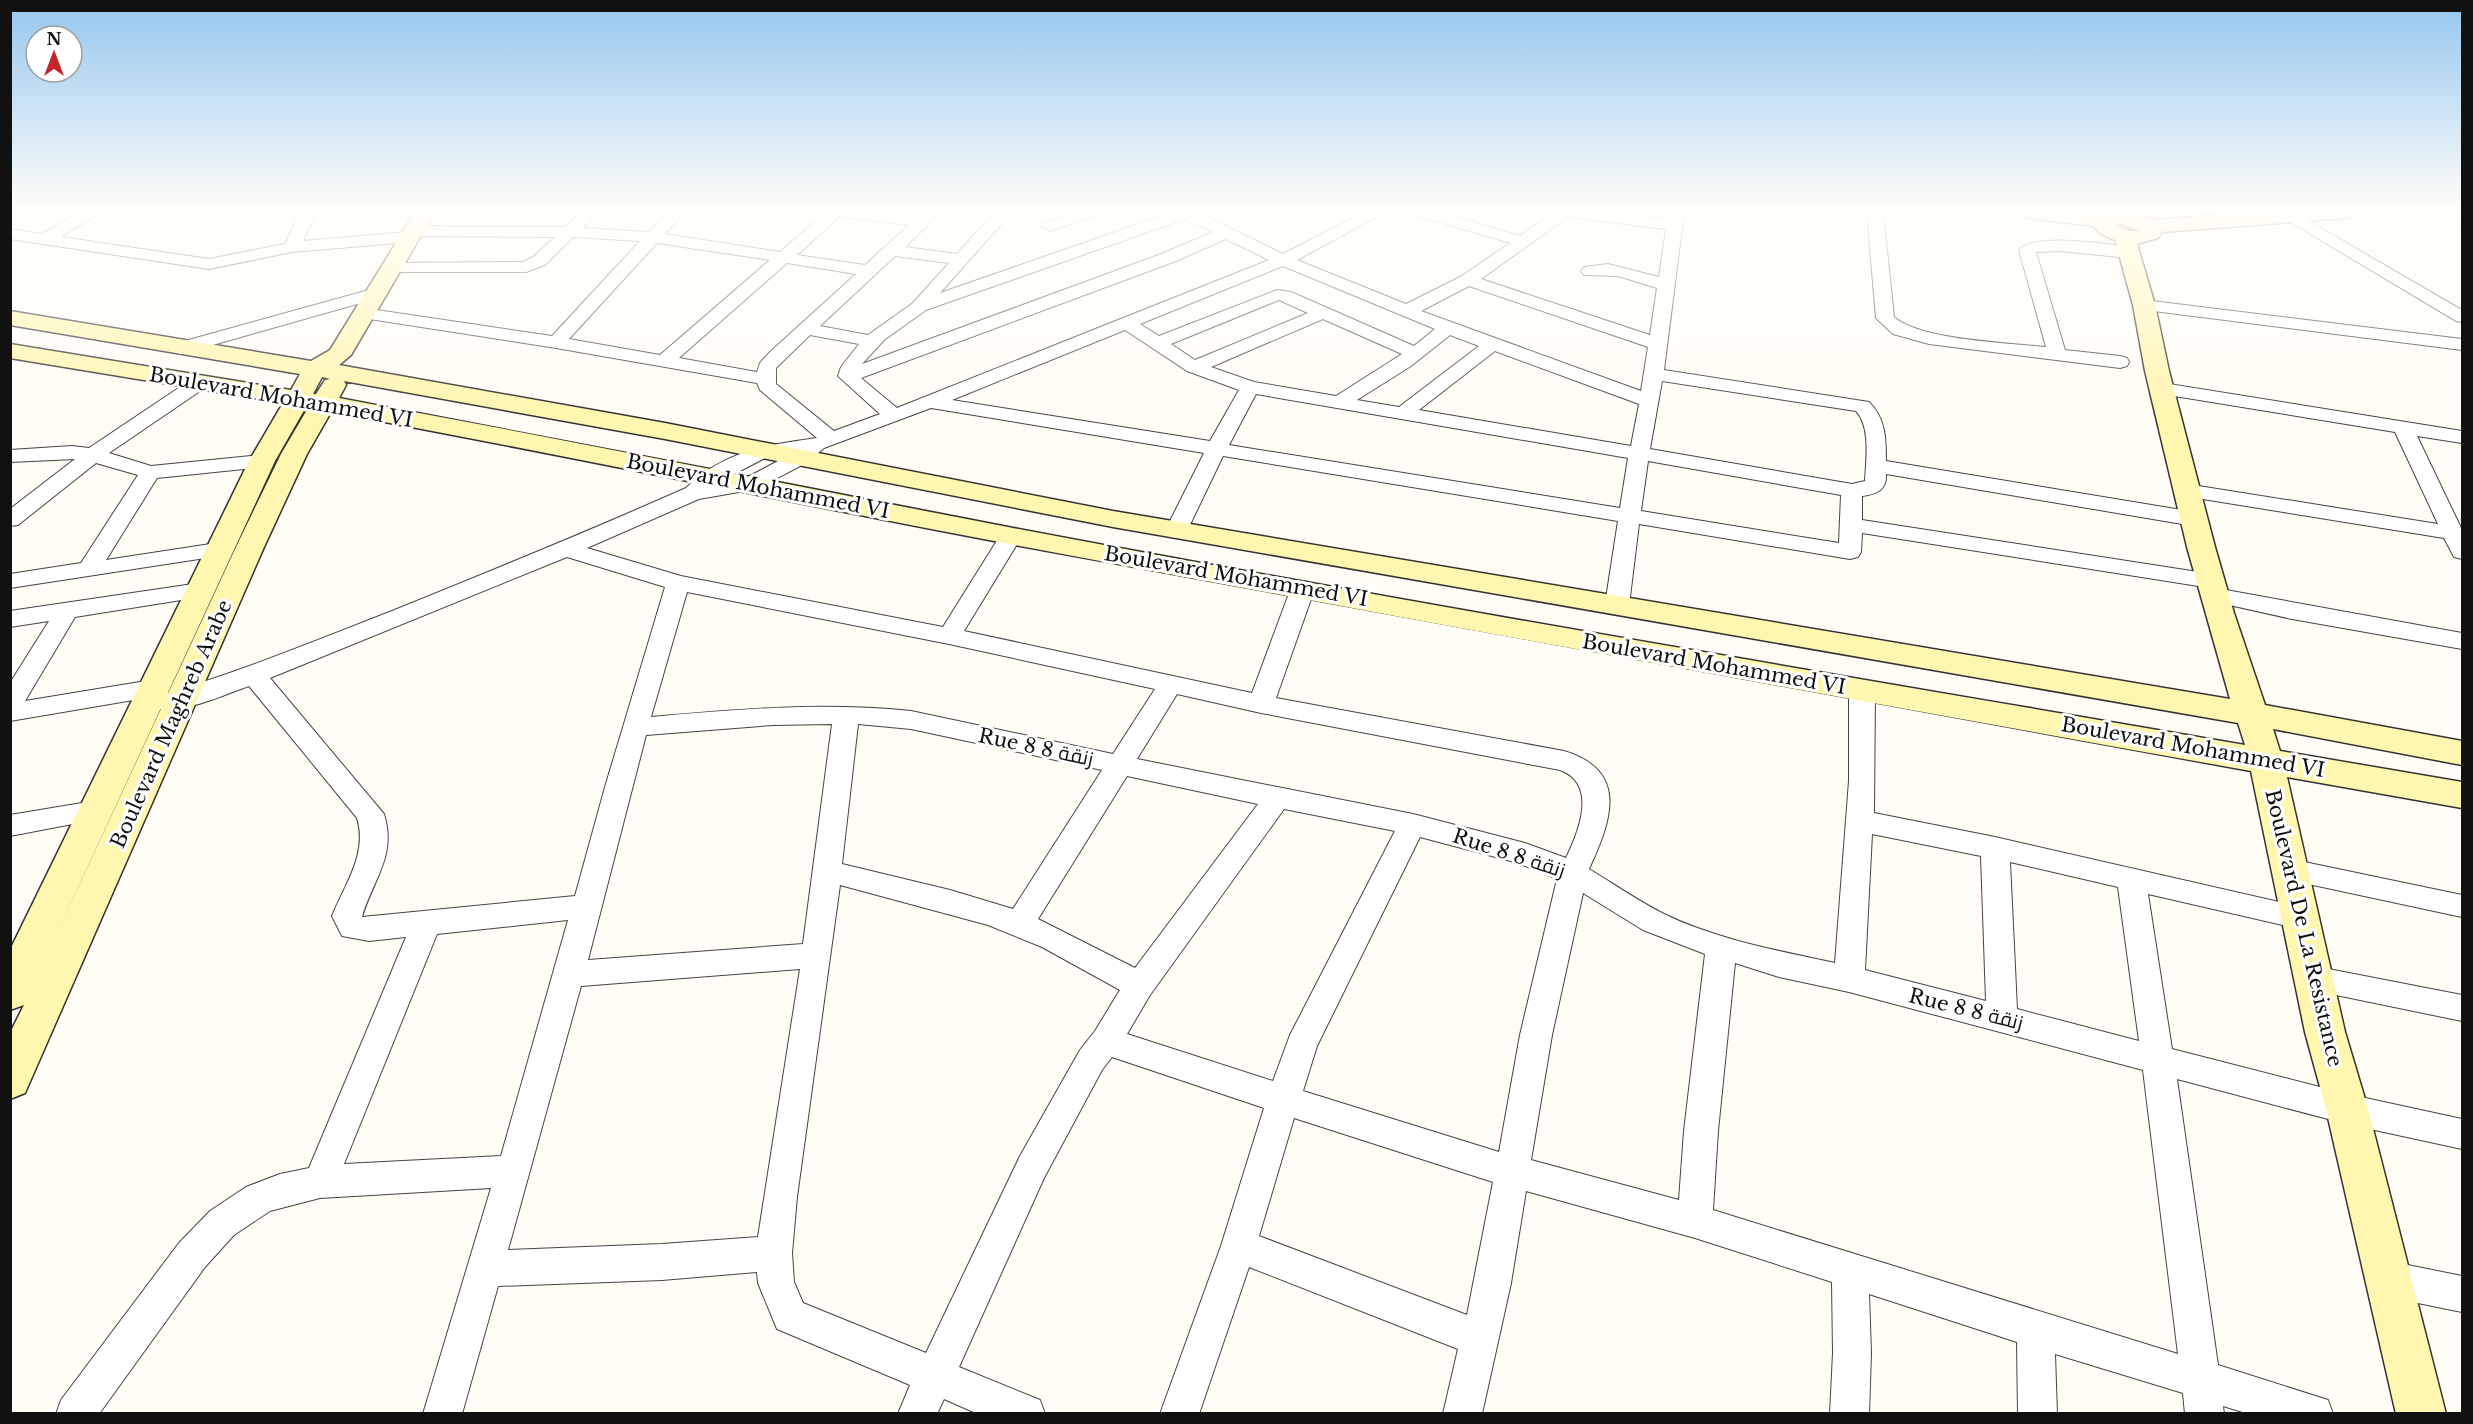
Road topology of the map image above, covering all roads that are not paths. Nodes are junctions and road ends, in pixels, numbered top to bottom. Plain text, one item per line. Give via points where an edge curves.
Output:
1 (384, 278) edge
2 (614, 278) edge
3 (758, 278) edge
4 (863, 278) edge
5 (943, 278) edge
6 (1001, 278) edge
7 (1110, 278) edge
8 (1237, 278) edge
9 (1328, 278) edge
10 (1643, 278) edge
11 (1667, 278) edge
12 (1881, 278) edge
13 (2035, 278) edge
14 (2138, 278) edge
15 (2399, 278) edge
16 (1468, 280) joint
17 (1666, 285) junction
18 (376, 293) junction
19 (2463, 297) edge
20 (2436, 300) junction
21 (2144, 305) junction
22 (920, 306) junction
23 (1407, 311) junction
24 (363, 313) junction
25 (1322, 313) junction
26 (2463, 317) edge
27 (10, 318) edge
28 (1127, 322) junction
29 (1448, 328) junction
30 (805, 329) junction
31 (873, 341) junction
32 (556, 342) junction
33 (1157, 343) junction
34 (1659, 344) junction
35 (1492, 345) junction
36 (2463, 345) edge
37 (181, 348) junction
38 (10, 351) edge
39 (1415, 353) junction
40 (2057, 355) junction
41 (664, 361) junction
42 (2120, 362) dead end
43 (331, 366) junction
44 (1194, 367) junction
45 (1654, 374) junction
46 (848, 376) junction
47 (765, 379) junction
48 (199, 383) junction
49 (1250, 387) junction
50 (2163, 389) junction
51 (310, 401) junction
52 (1650, 401) junction
53 (930, 402) junction
54 (1340, 402) junction
55 (1403, 413) junction
56 (894, 416) junction
57 (2403, 428) junction
58 (2463, 437) edge
59 (817, 447) junction
60 (1216, 449) junction
61 (762, 452) junction
62 (1640, 453) junction
63 (93, 455) junction
64 (10, 456) edge
65 (262, 461) junction
66 (1876, 466) junction
67 (150, 472) junction
68 (702, 485) junction
69 (749, 485) junction
70 (1852, 490) junction
71 (2190, 505) junction
72 (1628, 517) junction
73 (10, 520) edge
74 (1851, 525) junction
75 (1176, 531) junction
76 (2456, 531) edge
77 (1011, 536) junction
78 (566, 549) junction
79 (217, 550) junction
80 (88, 570) junction
81 (10, 581) edge
82 (678, 583) junction
83 (1303, 588) junction
84 (2213, 588) junction
85 (200, 590) junction
86 (1617, 605) junction
87 (67, 611) junction
88 (10, 619) edge
89 (950, 636) junction
90 (2463, 641) edge
91 (254, 675) junction
92 (1170, 685) junction
93 (1862, 690) junction
94 (160, 698) junction
95 (10, 704) edge
96 (1262, 704) junction
97 (10, 712) edge
98 (846, 714) junction
99 (2253, 714) junction
100 (635, 727) junction
101 (2463, 753) edge
102 (2266, 759) junction
103 (1122, 765) junction
104 (2463, 795) edge
105 (1277, 798) junction
106 (94, 811) junction
107 (1860, 821) junction
108 (1413, 824) junction
109 (10, 826) edge
110 (1995, 848) junction
111 (2290, 870) junction
112 (827, 871) junction
113 (1573, 873) junction
114 (2131, 879) junction
115 (2463, 906) edge
116 (586, 907) junction
117 (2300, 917) junction
118 (426, 924) junction
119 (1019, 924) junction
120 (1721, 948) junction
121 (817, 955) junction
122 (18, 964) edge
123 (570, 974) junction
124 (1850, 979) junction
125 (2313, 979) junction
126 (1139, 986) junction
127 (10, 993) edge
128 (2463, 1008) edge
129 (2002, 1018) junction
130 (1106, 1041) junction
131 (2156, 1059) junction
132 (10, 1080) edge
133 (1282, 1099) junction
134 (2347, 1109) junction
135 (2463, 1134) edge
136 (512, 1171) junction
137 (1513, 1173) junction
138 (320, 1182) junction
139 (1695, 1221) junction
140 (1239, 1246) junction
141 (774, 1253) junction
142 (485, 1269) junction
143 (1850, 1271) junction
144 (2388, 1279) junction
145 (2463, 1294) edge
146 (2036, 1329) junction
147 (1478, 1338) junction
148 (936, 1375) junction
149 (2203, 1396) edge
150 (75, 1413) edge
151 (442, 1413) edge
152 (917, 1413) edge
153 (1026, 1413) edge
154 (1179, 1413) edge
155 (1462, 1413) edge
156 (1849, 1413) edge
157 (2038, 1413) edge
158 (2314, 1413) edge
159 (2421, 1413) edge

1 - 18 main road, Boulevard Maghreb Arabe
2 - 32 street
3 - 41 street
4 - 30 street
5 - 22 street
6 - 22 street
7 - 46 street
8 - 28 street
9 - 23 street
10 - 17 street
11 - 17 street
12 - 40 street via 1885,318 1894,328 1929,339
13 - 40 street
14 - 21 main road, Boulevard De La Resistance
15 - 20 street
16 - 23 street
16 - 34 street
17 - 34 street
18 - 24 main road, Boulevard Maghreb Arabe
18 - 37 street
19 - 20 street
20 - 26 street
21 - 36 street
21 - 50 main road, Boulevard De La Resistance
22 - 31 street
23 - 29 street
24 - 32 street
24 - 43 main road, Boulevard Maghreb Arabe
25 - 33 street via 1285,296 1273,295
25 - 39 street
25 - 44 street
27 - 37 main road, Boulevard Mohammed VI
28 - 33 street
28 - 53 street
29 - 35 street
29 - 39 street
30 - 31 street
30 - 47 street via 767,367
31 - 46 street via 854,361
32 - 41 street
33 - 44 street
34 - 45 street
35 - 52 street
35 - 55 street
37 - 43 main road, Boulevard Mohammed VI
38 - 48 main road, Boulevard Mohammed VI
39 - 54 street
40 - 42 street
41 - 47 street
43 - 51 main road, Boulevard Maghreb Arabe
43 - 61 main road, Boulevard Mohammed VI
44 - 49 street
45 - 52 street
45 - 66 street via 1862,406 1873,423
46 - 56 street
47 - 59 street
48 - 51 main road, Boulevard Mohammed VI
48 - 63 street
49 - 54 street
49 - 60 street
50 - 57 street
50 - 71 main road, Boulevard De La Resistance
51 - 65 main road, Boulevard Maghreb Arabe
51 - 68 main road, Boulevard Mohammed VI via 515,438
51 - 94 main road, Boulevard Maghreb Arabe via 289,464
52 - 62 street
53 - 56 street
53 - 60 street
54 - 55 street
55 - 62 street
56 - 59 street
57 - 58 street
57 - 76 street
59 - 61 main road, Boulevard Mohammed VI
59 - 69 street
59 - 75 main road, Boulevard Mohammed VI
60 - 72 street
60 - 75 street
61 - 68 street
62 - 70 street
62 - 72 street
63 - 64 street via 72,452
63 - 67 street
63 - 73 street
65 - 67 street
65 - 79 main road, Boulevard Maghreb Arabe
66 - 70 street via 1876,484
66 - 71 street
67 - 80 street
68 - 69 main road, Boulevard Mohammed VI
68 - 78 street
69 - 77 main road, Boulevard Mohammed VI
70 - 74 street
71 - 76 street
71 - 84 main road, Boulevard De La Resistance
72 - 74 street via 1850,552
72 - 86 street
74 - 84 street
75 - 86 main road, Boulevard Mohammed VI
77 - 83 main road, Boulevard Mohammed VI
77 - 89 street
78 - 82 street
78 - 91 street
79 - 80 street
79 - 85 main road, Boulevard Maghreb Arabe
80 - 81 street
82 - 89 street
82 - 100 street
83 - 93 main road, Boulevard Mohammed VI
83 - 96 street
84 - 90 street via 2292,611
84 - 99 main road, Boulevard De La Resistance
85 - 87 street
85 - 94 main road, Boulevard Maghreb Arabe
86 - 99 main road, Boulevard Mohammed VI
87 - 88 street
87 - 95 street
89 - 92 street
91 - 94 street
91 - 118 street via 370,814 376,827 370,865 350,907 349,923 359,930
92 - 96 street
92 - 103 street
93 - 102 main road, Boulevard Mohammed VI
93 - 107 street
94 - 97 street
94 - 106 main road, Boulevard Maghreb Arabe
94 - 132 main road, Boulevard Maghreb Arabe
96 - 113 street via 1577,766 1593,782 1595,804 1591,831
98 - 100 street, Rue 8 8 زنقة
98 - 103 street, Rue 8 8 زنقة via 911,720
98 - 112 street
99 - 101 main road, Boulevard Mohammed VI
99 - 102 main road, Boulevard De La Resistance
100 - 116 street
102 - 104 main road, Boulevard Mohammed VI
102 - 111 main road, Boulevard De La Resistance
103 - 105 street, Rue 8 8 زنقة
103 - 119 street
105 - 108 street, Rue 8 8 زنقة
105 - 126 street
106 - 109 street
106 - 122 main road, Boulevard Maghreb Arabe
107 - 110 street
107 - 124 street
108 - 113 street, Rue 8 8 زنقة via 1525,854
108 - 133 street via 1322,999
110 - 114 street
110 - 129 street
111 - 115 street
111 - 117 main road, Boulevard De La Resistance
112 - 119 street via 947,900
112 - 121 street
113 - 120 street, Rue 8 8 زنقة via 1653,922
113 - 137 street via 1536,1035
114 - 117 street
114 - 131 street
116 - 118 street
116 - 123 street
117 - 125 main road, Boulevard De La Resistance
118 - 138 street
119 - 126 street
120 - 124 street, Rue 8 8 زنقة
120 - 139 street
121 - 123 street
121 - 141 street
122 - 127 main road, Boulevard Maghreb Arabe
123 - 136 street
124 - 129 street, Rue 8 8 زنقة
125 - 128 street
125 - 134 main road, Boulevard De La Resistance
126 - 130 street
129 - 131 street, Rue 8 8 زنقة
130 - 133 street
130 - 148 street via 1091,1060 1032,1167
131 - 134 street, Rue 8 8 زنقة
131 - 149 street
133 - 137 street
133 - 140 street
134 - 135 street, Rue 8 8 زنقة
134 - 144 main road, Boulevard De La Resistance
136 - 138 street
136 - 142 street
137 - 139 street
137 - 147 street via 1493,1283
138 - 150 street via 258,1199 222,1223 192,1255
139 - 143 street
140 - 147 street
140 - 154 street
141 - 142 street
141 - 148 street via 776,1283 790,1316
142 - 151 street
143 - 146 street
143 - 156 street
144 - 145 street
144 - 159 main road, Boulevard De La Resistance
146 - 149 street
146 - 157 street
147 - 155 street
148 - 152 street
148 - 153 street
149 - 158 street

